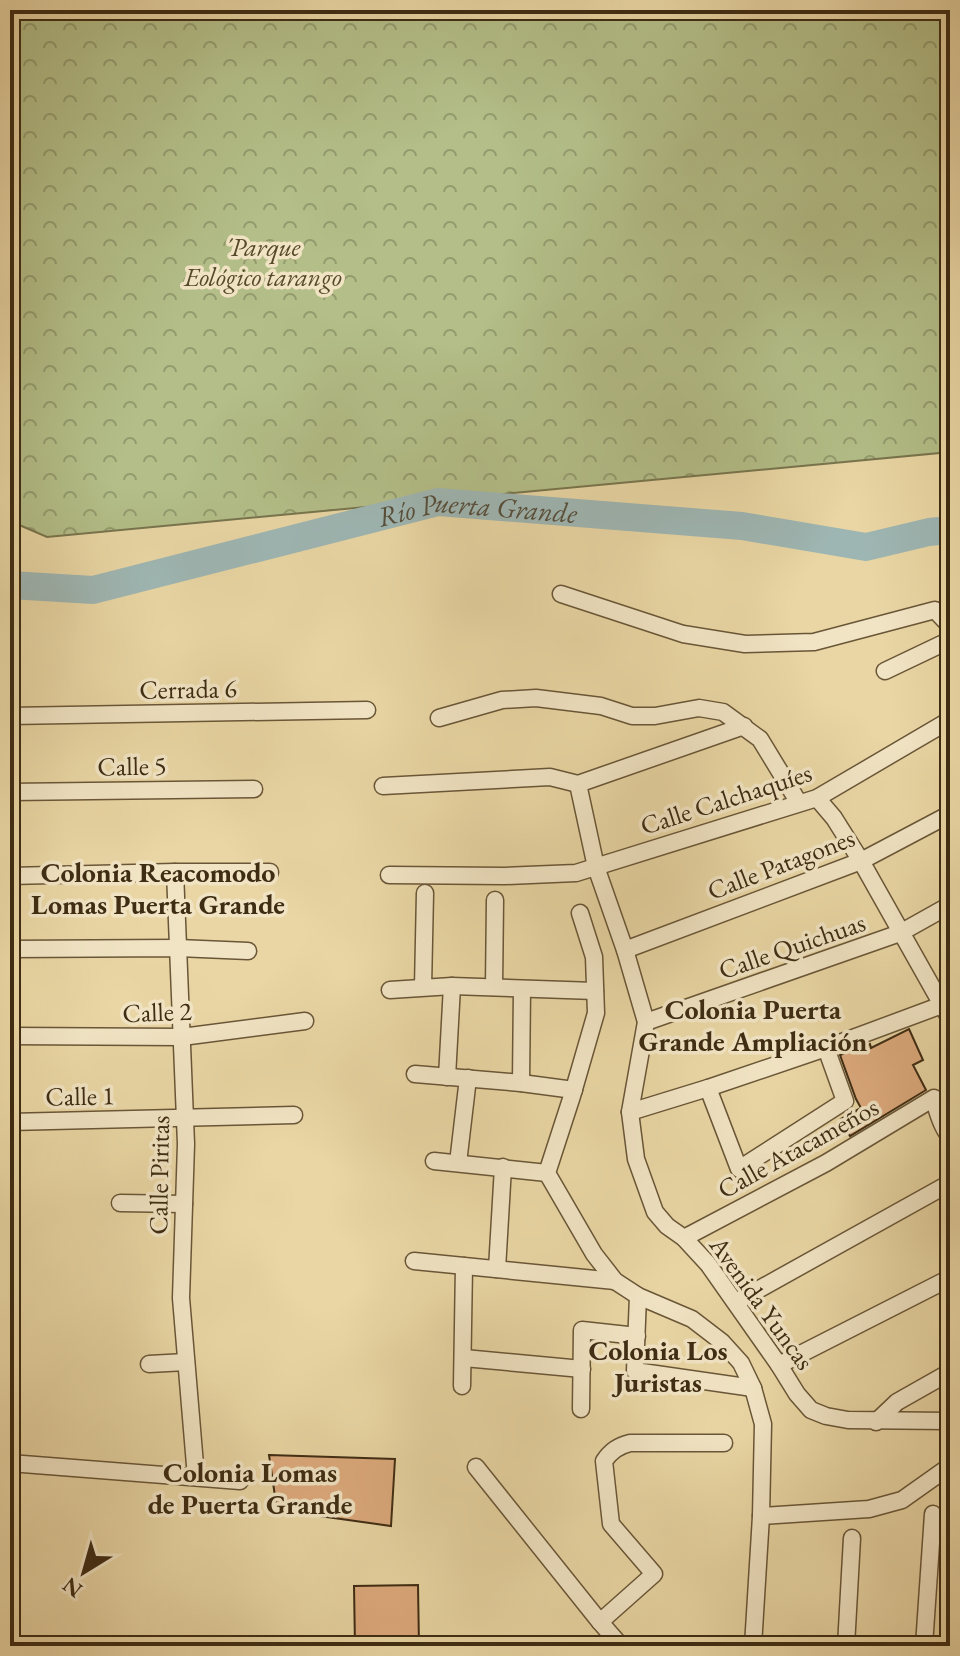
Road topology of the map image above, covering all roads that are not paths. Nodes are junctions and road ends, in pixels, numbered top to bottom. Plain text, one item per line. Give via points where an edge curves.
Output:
1 (561, 594) dead end
2 (950, 626) edge
3 (950, 640) edge
4 (885, 671) dead end
5 (367, 710) dead end
6 (10, 716) edge
7 (439, 718) dead end
8 (950, 720) edge
9 (744, 726) junction
10 (578, 784) junction
11 (383, 786) dead end
12 (254, 789) dead end
13 (10, 792) edge
14 (817, 798) junction
15 (799, 803) junction
16 (950, 814) edge
17 (861, 861) junction
18 (596, 867) junction
19 (175, 872) junction
20 (270, 872) dead end
21 (389, 875) dead end
22 (10, 876) edge
23 (425, 893) dead end
24 (495, 900) dead end
25 (950, 905) edge
26 (580, 913) dead end
27 (900, 933) junction
28 (178, 948) junction
29 (10, 949) edge
30 (625, 950) junction
31 (248, 951) dead end
32 (452, 986) junction
33 (423, 987) junction
34 (494, 987) junction
35 (522, 989) junction
36 (390, 990) dead end
37 (595, 991) junction
38 (947, 1009) edge
39 (305, 1021) dead end
40 (646, 1022) junction
41 (10, 1036) edge
42 (182, 1037) junction
43 (826, 1048) junction
44 (415, 1074) dead end
45 (447, 1077) junction
46 (468, 1078) junction
47 (521, 1083) junction
48 (708, 1088) junction
49 (574, 1090) junction
50 (630, 1112) junction
51 (294, 1115) dead end
52 (185, 1118) junction
53 (10, 1122) edge
54 (950, 1137) edge
55 (434, 1161) dead end
56 (458, 1163) junction
57 (503, 1167) junction
58 (547, 1173) junction
59 (950, 1183) edge
60 (120, 1203) dead end
61 (184, 1204) junction
62 (684, 1238) junction
63 (414, 1261) dead end
64 (464, 1266) junction
65 (497, 1269) junction
66 (950, 1278) edge
67 (615, 1281) junction
68 (638, 1296) junction
69 (736, 1302) junction
70 (637, 1336) junction
71 (464, 1358) junction
72 (186, 1362) junction
73 (149, 1364) dead end
74 (779, 1365) junction
75 (582, 1369) junction
76 (950, 1372) edge
77 (462, 1386) dead end
78 (753, 1388) junction
79 (581, 1409) dead end
80 (950, 1421) edge
81 (876, 1422) junction
82 (724, 1443) dead end
83 (10, 1463) edge
84 (950, 1466) edge
85 (476, 1467) dead end
86 (196, 1477) junction
87 (240, 1481) dead end
88 (933, 1514) dead end
89 (761, 1516) junction
90 (852, 1538) dead end
91 (600, 1622) junction
92 (621, 1646) edge
93 (753, 1646) edge
94 (846, 1646) edge
95 (924, 1646) edge

1 - 2 street via 683,634 745,644 814,642 935,610
3 - 4 street
5 - 6 street, Cerrada 6
7 - 9 street via 502,700 536,698 601,706 632,716 699,708 723,712
8 - 14 street, Calle Calchaquíes
9 - 10 street
9 - 15 street via 760,739
10 - 11 street via 550,777
10 - 18 street, Avenida Yuncas
12 - 13 street, Calle 5
14 - 15 street, Calle Calchaquíes
14 - 17 street
15 - 18 street, Calle Calchaquíes
16 - 17 street, Calle Patagones
17 - 27 street
17 - 30 street, Calle Patagones
18 - 21 street, Calle Calchaquíes via 520,876
18 - 30 street, Avenida Yuncas
19 - 20 street
19 - 22 street
19 - 28 street, Calle Piritas
23 - 33 street
24 - 34 street
25 - 27 street, Calle Quichuas
26 - 37 street via 594,957
27 - 38 street
27 - 40 street, Calle Quichuas
28 - 29 street
28 - 31 street
28 - 42 street, Calle Piritas
30 - 40 street, Avenida Yuncas
32 - 33 street
32 - 34 street
32 - 45 street
33 - 36 street
34 - 35 street
35 - 37 street
35 - 47 street
37 - 49 street via 596,1013
38 - 43 street
39 - 42 street, Calle 2
40 - 50 street, Avenida Yuncas
41 - 42 street, Calle 2
42 - 52 street, Calle Piritas
43 - 48 street
43 - 48 street via 845,1101 739,1169
44 - 45 street
45 - 46 street
46 - 47 street
46 - 56 street
47 - 49 street
48 - 50 street
49 - 58 street
50 - 62 street, Avenida Yuncas via 636,1159 655,1212
51 - 52 street, Calle 1
52 - 53 street, Calle 1
52 - 61 street, Calle Piritas
54 - 62 street, Calle Atacameños via 934,1098
55 - 56 street
56 - 57 street
57 - 58 street
57 - 65 street
58 - 67 street
59 - 69 street
60 - 61 street
61 - 72 street, Calle Piritas via 181,1298
62 - 69 street, Avenida Yuncas
63 - 64 street
64 - 65 street
64 - 71 street
65 - 67 street
66 - 74 street
67 - 68 street
68 - 70 street
68 - 78 street via 692,1319 722,1342 741,1363
69 - 74 street, Avenida Yuncas
70 - 75 street via 582,1330
70 - 78 street via 635,1371
71 - 75 street
71 - 77 street
72 - 73 street
72 - 86 street, Calle Piritas
74 - 81 street, Avenida Yuncas via 811,1410
75 - 79 street
76 - 81 street via 897,1402
78 - 89 street via 763,1424
80 - 81 street, Avenida Yuncas
82 - 91 street via 630,1443 609,1453 604,1461 611,1524 654,1574
83 - 86 street
84 - 89 street via 902,1500 869,1509
85 - 91 street
86 - 87 street
88 - 95 street
89 - 93 street
90 - 94 street
91 - 92 street

